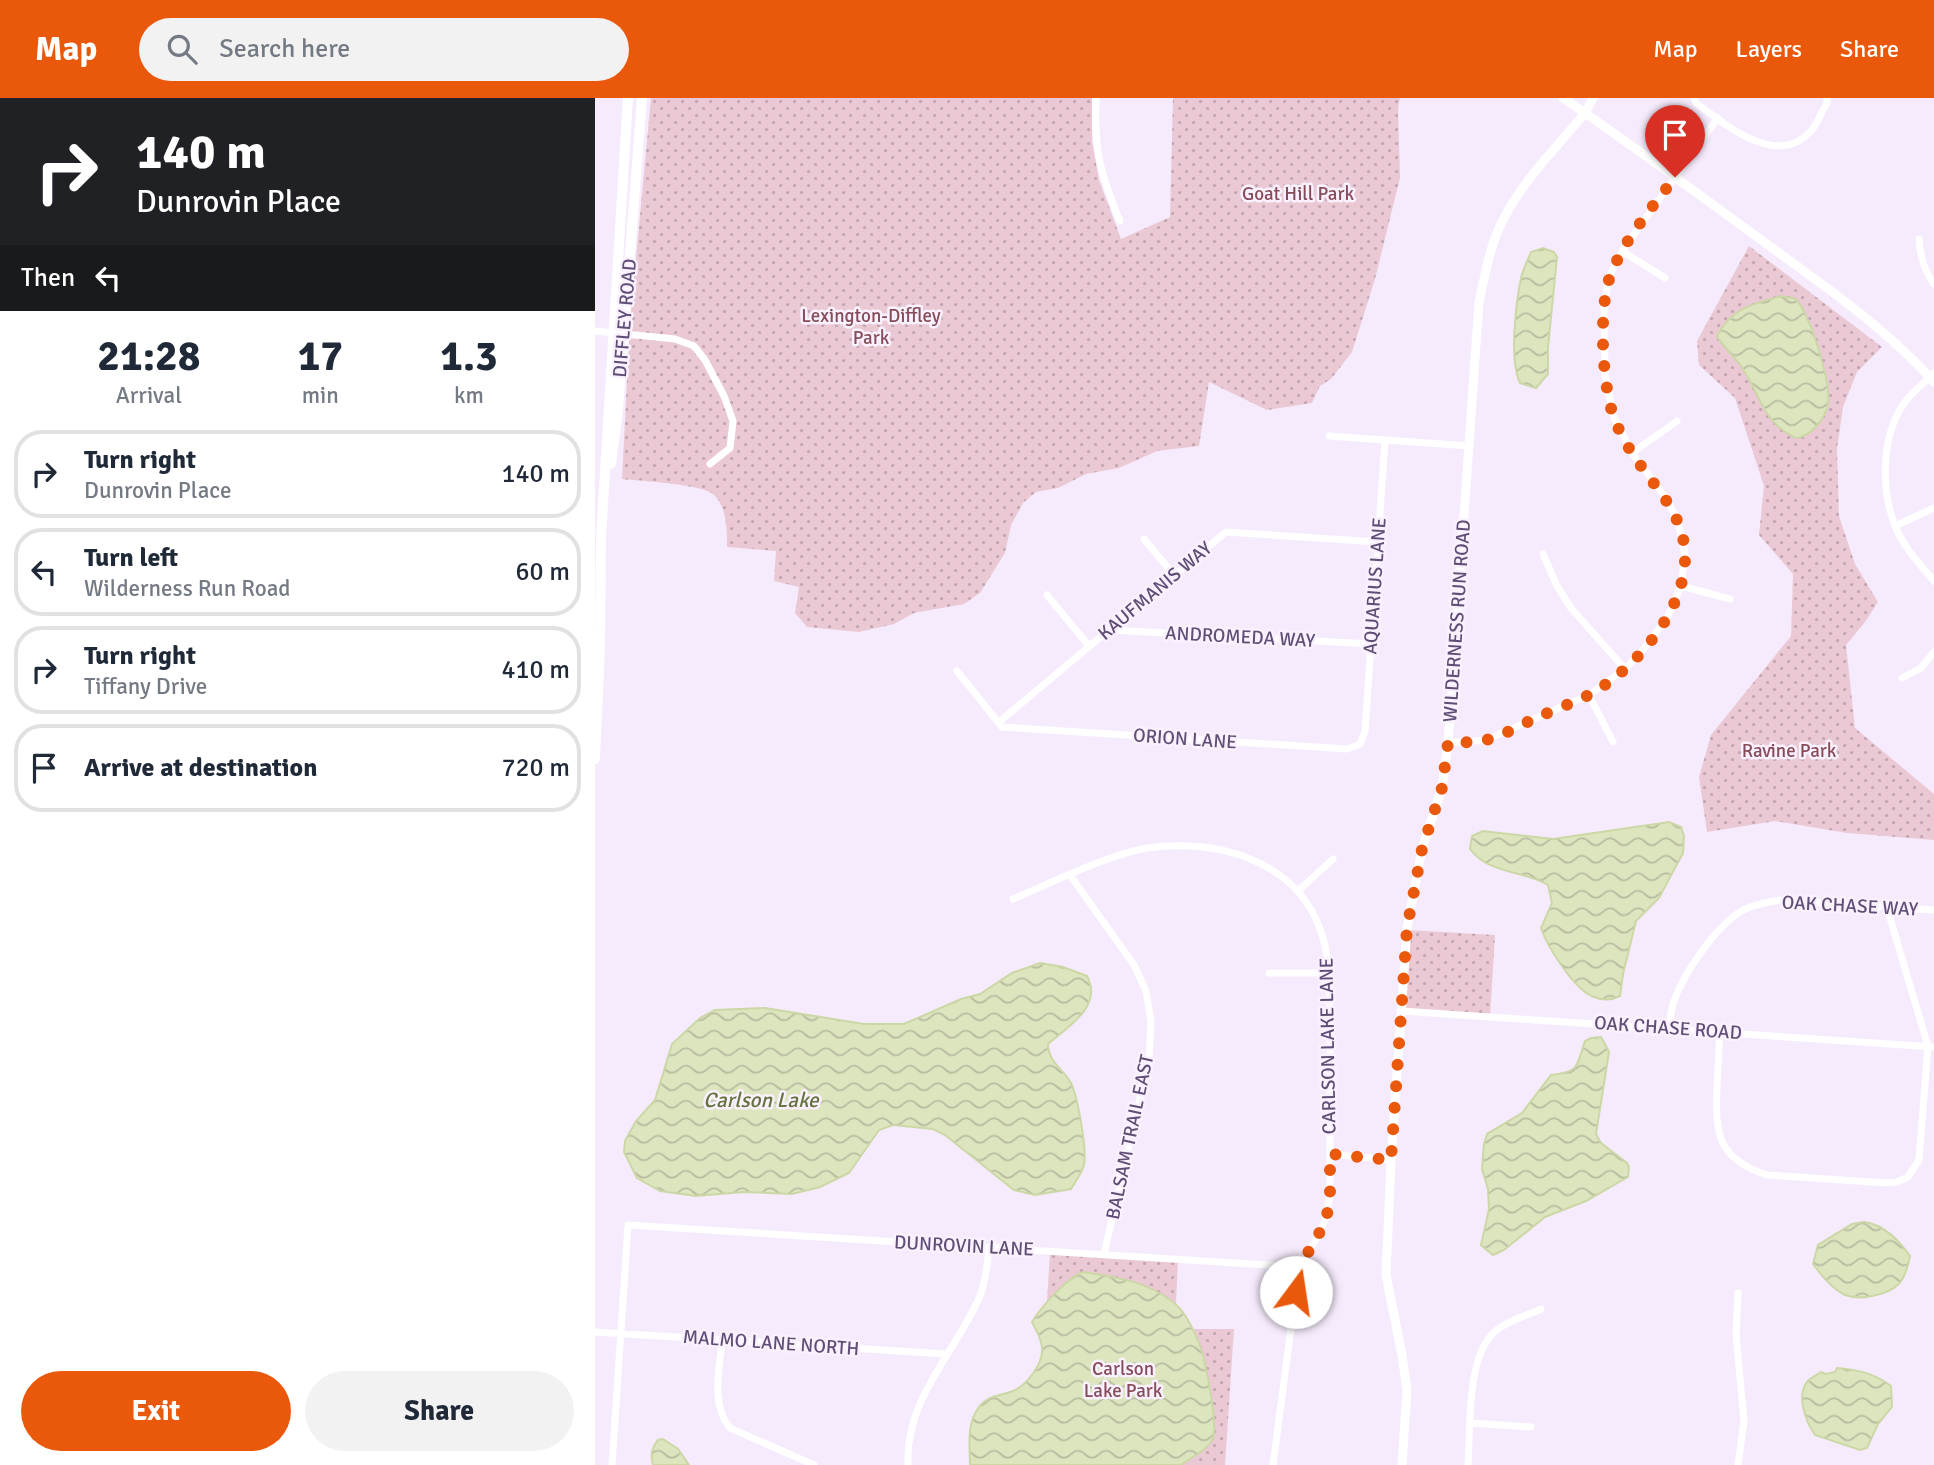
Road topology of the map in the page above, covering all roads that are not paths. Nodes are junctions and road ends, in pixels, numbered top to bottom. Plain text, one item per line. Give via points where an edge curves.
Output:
1 (628, 98) edge
2 (642, 98) edge
3 (1096, 98) edge
4 (1563, 98) edge
5 (1593, 98) edge
6 (1694, 98) edge
7 (1827, 98) edge
8 (1585, 113) junction
9 (1718, 118) junction
10 (1675, 177) junction
11 (1120, 221) dead end
12 (1919, 239) dead end
13 (1622, 251) junction
14 (1665, 278) dead end
15 (1934, 284) edge
16 (595, 331) edge
17 (612, 332) junction
18 (624, 334) junction
19 (1932, 377) edge
20 (1677, 421) dead end
21 (1329, 436) dead end
22 (1385, 440) junction
23 (1469, 446) junction
24 (1632, 453) junction
25 (710, 464) dead end
26 (1934, 508) edge
27 (1895, 526) junction
28 (601, 537) junction
29 (1144, 539) dead end
30 (1378, 542) junction
31 (1543, 554) dead end
32 (1174, 575) junction
33 (1934, 581) edge
34 (1681, 586) junction
35 (1047, 595) dead end
36 (1730, 599) dead end
37 (1108, 630) junction
38 (1371, 644) junction
39 (1089, 646) junction
40 (1934, 652) edge
41 (1625, 669) junction
42 (957, 671) dead end
43 (1902, 678) dead end
44 (1589, 695) junction
45 (999, 722) junction
46 (1365, 731) joint
47 (1613, 742) dead end
48 (1448, 743) junction
49 (595, 760) edge
50 (1333, 859) dead end
51 (1070, 875) junction
52 (1298, 891) junction
53 (1013, 899) dead end
54 (1887, 908) junction
55 (1934, 910) edge
56 (1269, 973) dead end
57 (1329, 973) junction
58 (1402, 1011) junction
59 (1669, 1028) junction
60 (1720, 1031) junction
61 (1931, 1046) edge
62 (1330, 1154) junction
63 (1391, 1160) junction
64 (989, 1248) junction
65 (1104, 1254) junction
66 (1299, 1267) junction
67 (1738, 1293) dead end
68 (1541, 1309) dead end
69 (595, 1332) edge
70 (621, 1333) junction
71 (722, 1340) junction
72 (946, 1354) junction
73 (1471, 1423) junction
74 (1531, 1427) dead end
75 (611, 1465) edge
76 (814, 1465) edge
77 (908, 1465) edge
78 (1273, 1465) edge
79 (1402, 1465) edge
80 (1468, 1465) edge
81 (1738, 1465) edge

1 - 17 main road, DIFFLEY ROAD
2 - 18 main road, DIFFLEY ROAD
3 - 11 street via 1097,157
4 - 8 street
5 - 8 street, WILDERNESS RUN ROAD
6 - 9 street
7 - 9 street via 1811,131 1781,145 1752,142
8 - 10 street
8 - 23 street, WILDERNESS RUN ROAD via 1517,195 1490,252 1479,302
9 - 10 street
10 - 13 street
10 - 19 street via 1872,321
12 - 15 street
13 - 14 street
13 - 24 street via 1604,303 1605,374 1613,415
16 - 17 street
17 - 18 street
17 - 28 main road, DIFFLEY ROAD
18 - 25 street via 675,339 694,346 705,360 733,421 730,448
18 - 28 main road, DIFFLEY ROAD
19 - 27 street via 1902,405 1888,436 1887,490
20 - 24 street
21 - 22 street
22 - 23 street
22 - 30 street, AQUARIUS LANE
23 - 48 street, WILDERNESS RUN ROAD
24 - 34 street via 1667,498 1678,521 1685,554
26 - 27 street
27 - 33 street via 1908,551
28 - 49 main road, DIFFLEY ROAD
29 - 32 street
30 - 32 street, KAUFMANIS WAY via 1226,531
30 - 38 street, AQUARIUS LANE
31 - 41 street via 1571,608
32 - 37 street, KAUFMANIS WAY
34 - 36 street
34 - 41 street via 1667,618
35 - 39 street
37 - 38 street, ANDROMEDA WAY
37 - 39 street, KAUFMANIS WAY
38 - 46 street, AQUARIUS LANE
39 - 45 street, KAUFMANIS WAY
40 - 43 street via 1920,668
41 - 44 street
42 - 45 street
44 - 47 street
44 - 48 street via 1486,740
45 - 46 street, ORION LANE via 1003,727 1347,749 1360,744
48 - 58 street, WILDERNESS RUN ROAD via 1442,788 1412,891
50 - 52 street
51 - 52 street, CARLSON LAKE LANE via 1124,854 1170,846 1235,852 1258,860
51 - 53 street, CARLSON LAKE LANE
51 - 65 street, BALSAM TRAIL EAST via 1134,965 1146,991 1151,1021 1149,1059
52 - 57 street, CARLSON LAKE LANE via 1320,928
54 - 55 street, OAK CHASE WAY
54 - 59 street, OAK CHASE WAY via 1780,900 1742,911 1718,931 1681,983
54 - 61 street
56 - 57 street
57 - 62 street, CARLSON LAKE LANE
58 - 59 street, OAK CHASE ROAD
58 - 63 street, WILDERNESS RUN ROAD
59 - 60 street, OAK CHASE ROAD
60 - 61 street, OAK CHASE ROAD
60 - 61 street via 1715,1121 1722,1143 1736,1160 1767,1175 1887,1183 1908,1177 1919,1160
62 - 63 street
62 - 66 street, CARLSON LAKE LANE via 1327,1215
63 - 79 street, WILDERNESS RUN ROAD via 1386,1275 1405,1374
64 - 65 street, DUNROVIN LANE
64 - 70 street, DUNROVIN LANE via 628,1225
64 - 72 street via 980,1296
65 - 66 street, DUNROVIN LANE
66 - 78 street, CARLSON LAKE LANE
67 - 81 street via 1736,1335 1745,1421
68 - 73 street via 1499,1327 1483,1344 1475,1364
69 - 70 street, MALMO LANE NORTH
70 - 71 street, MALMO LANE NORTH
70 - 75 street
71 - 72 street, MALMO LANE NORTH
71 - 76 street via 721,1418 730,1428
72 - 77 street via 912,1421
73 - 74 street
73 - 80 street

